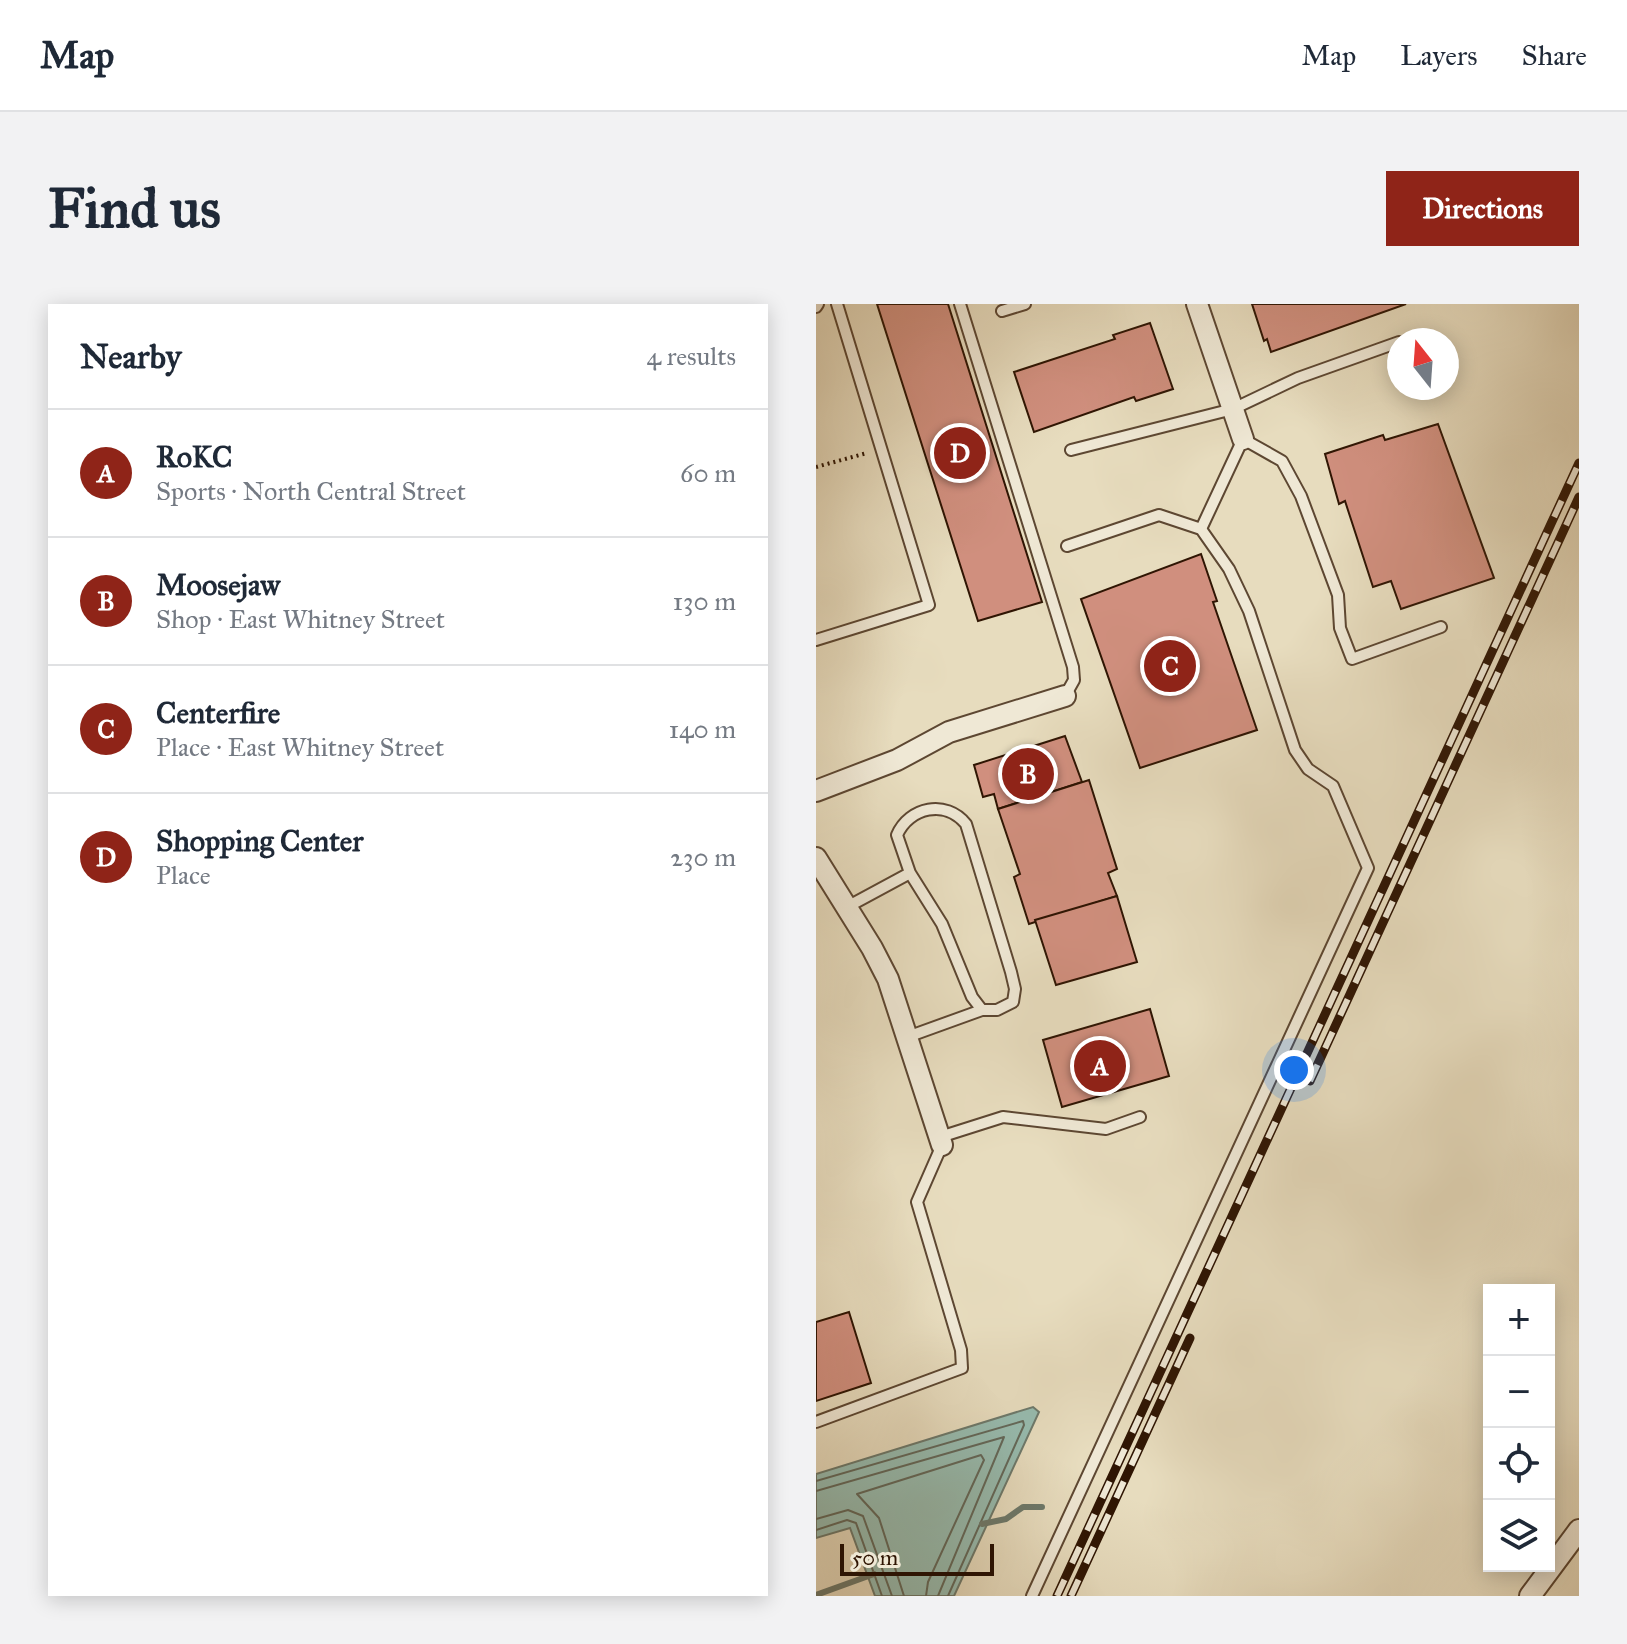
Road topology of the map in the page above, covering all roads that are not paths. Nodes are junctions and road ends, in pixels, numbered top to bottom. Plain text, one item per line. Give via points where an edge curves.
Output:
1 (837, 304) edge
2 (960, 304) edge
3 (1025, 304) edge
4 (1197, 304) edge
5 (1002, 311) dead end
6 (1387, 346) edge
7 (1233, 409) junction
8 (1243, 439) junction
9 (1071, 450) dead end
10 (1201, 529) junction
11 (1067, 546) dead end
12 (1441, 627) dead end
13 (816, 640) edge
14 (1065, 696) joint
15 (816, 791) edge
16 (816, 858) edge
17 (910, 873) junction
18 (847, 907) junction
19 (982, 1010) junction
20 (910, 1036) junction
21 (1140, 1117) dead end
22 (941, 1141) junction
23 (816, 1422) edge
24 (1579, 1530) edge
25 (1032, 1596) edge
26 (1530, 1596) edge

1 - 13 lane via 929,605
2 - 14 lane via 1073,667 1074,680
3 - 5 lane
4 - 7 street
6 - 7 lane via 1298,378
7 - 8 street
7 - 9 lane
8 - 10 lane
8 - 12 lane via 1282,461 1301,496 1338,595 1340,628 1352,659
10 - 11 lane via 1159,515
10 - 25 lane via 1249,611 1295,750 1308,769 1333,786 1368,868
14 - 15 street via 949,732 897,760
16 - 18 street
17 - 18 lane
17 - 19 lane via 942,924
17 - 19 lane via 897,835 901,825 928,809 957,812 966,824 1015,989 1013,1002
18 - 20 street via 888,979
19 - 20 lane
20 - 22 street
21 - 22 lane via 1106,1129 1003,1117
22 - 23 lane via 917,1202 962,1368
24 - 26 street

